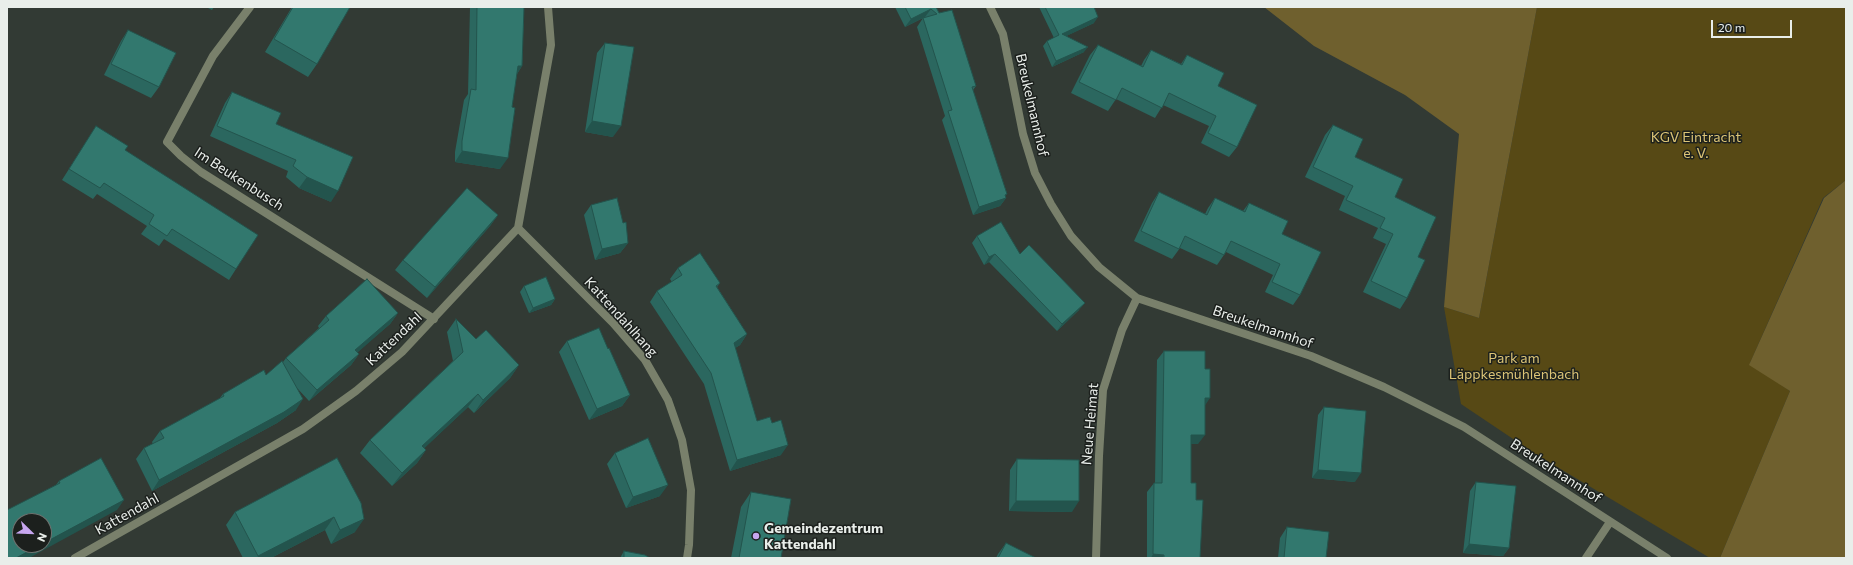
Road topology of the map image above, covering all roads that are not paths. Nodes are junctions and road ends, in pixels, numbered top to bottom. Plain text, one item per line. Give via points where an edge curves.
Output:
1 (250, 7) edge
2 (548, 7) edge
3 (990, 7) edge
4 (518, 228) junction
5 (1137, 298) junction
6 (434, 319) junction
7 (1610, 522) junction
8 (75, 558) edge
9 (687, 558) edge
10 (1096, 558) edge
11 (1586, 558) edge
12 (1667, 558) edge

1 - 6 street, Im Beukenbusch via 212,56 167,142 201,172
2 - 4 street via 551,45
3 - 5 street, Breukelmannhof via 1003,34 1023,134 1035,173 1071,236 1099,267
4 - 6 street, Kattendahl
4 - 9 street, Kattendahlhang via 613,323 645,360 668,400 682,440 691,490
5 - 7 street, Breukelmannhof via 1311,356 1384,387 1464,427
5 - 10 street, Neue Heimat via 1122,330 1103,390
6 - 8 street, Kattendahl via 402,352 356,391 304,429
7 - 11 street
7 - 12 street, Breukelmannhof

